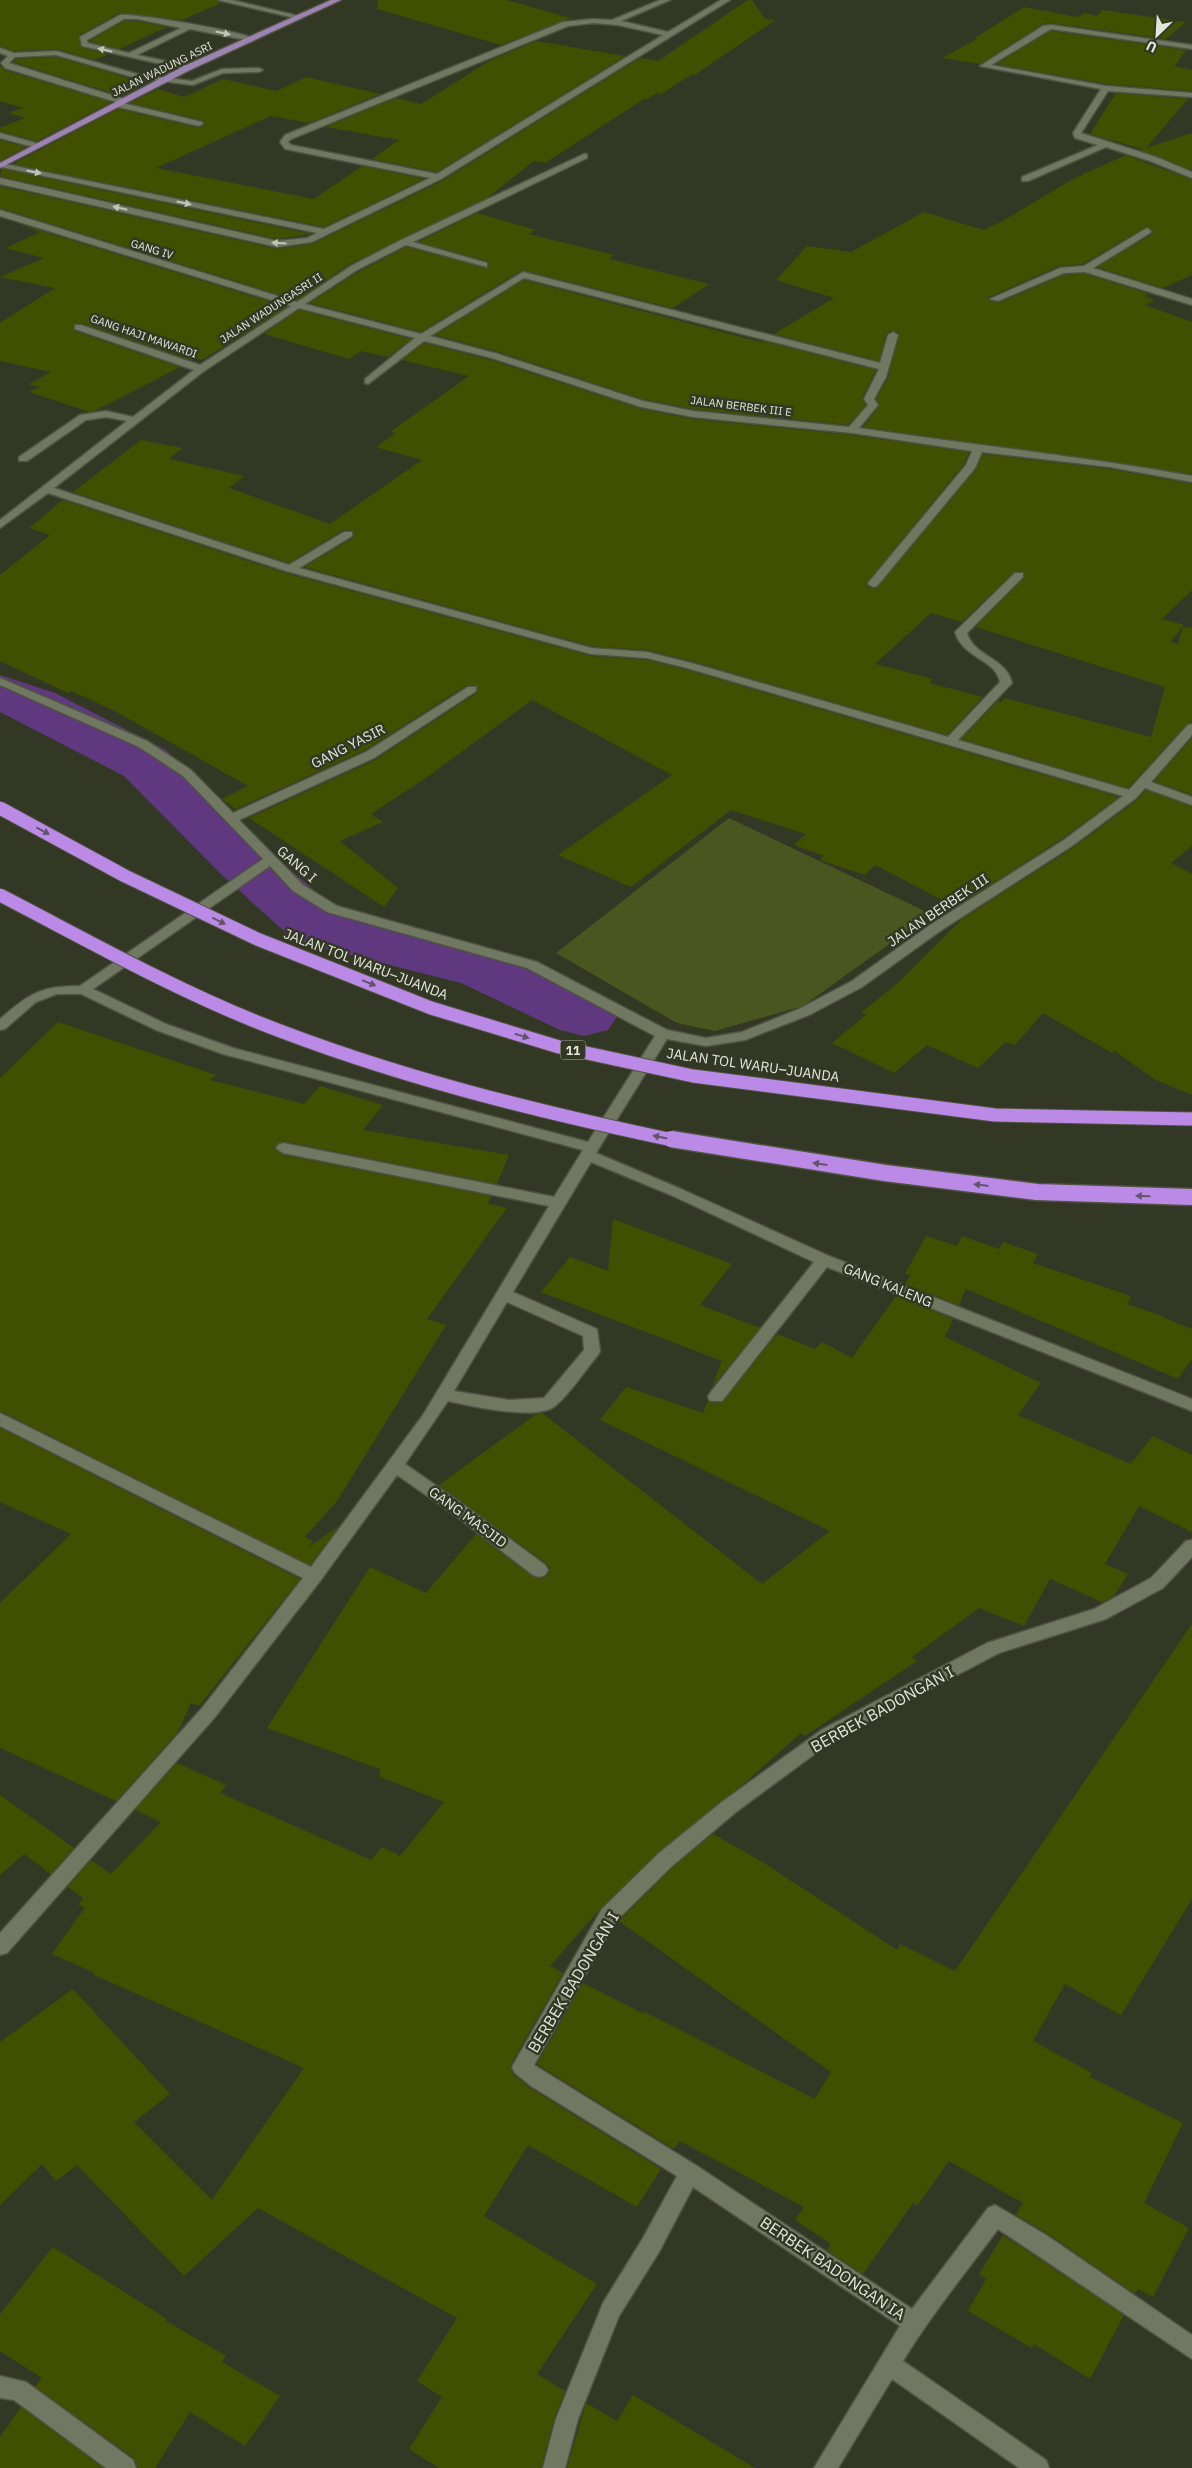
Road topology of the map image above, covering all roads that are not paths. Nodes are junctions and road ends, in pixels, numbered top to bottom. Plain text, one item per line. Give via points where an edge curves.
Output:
1 (222, 0) edge
2 (337, 0) edge
3 (666, 0) edge
4 (726, 0) edge
5 (300, 18) junction
6 (615, 21) junction
7 (191, 26) junction
8 (670, 35) junction
9 (251, 40) junction
10 (1192, 47) edge
11 (0, 50) edge
12 (13, 55) junction
13 (130, 55) junction
14 (187, 68) junction
15 (259, 70) dead end
16 (166, 79) junction
17 (1106, 88) junction
18 (1192, 95) edge
19 (119, 102) junction
20 (199, 124) dead end
21 (0, 135) edge
22 (37, 146) junction
23 (1105, 146) junction
24 (584, 156) dead end
25 (1, 166) edge
26 (1192, 175) edge
27 (438, 177) junction
28 (1026, 179) dead end
29 (0, 182) edge
30 (0, 213) edge
31 (325, 232) junction
32 (1147, 232) dead end
33 (404, 242) junction
34 (484, 265) dead end
35 (1086, 269) junction
36 (995, 299) dead end
37 (1192, 302) edge
38 (298, 305) junction
39 (78, 327) dead end
40 (893, 335) dead end
41 (424, 336) junction
42 (884, 367) junction
43 (201, 369) junction
44 (368, 381) dead end
45 (134, 420) junction
46 (852, 430) junction
47 (978, 448) junction
48 (23, 459) dead end
49 (1192, 480) edge
50 (46, 489) junction
51 (0, 525) edge
52 (348, 534) dead end
53 (290, 569) junction
54 (1019, 576) dead end
55 (873, 584) dead end
56 (0, 681) edge
57 (472, 689) dead end
58 (1192, 728) edge
59 (950, 742) junction
60 (1144, 783) junction
61 (1132, 795) junction
62 (1192, 801) edge
63 (0, 808) edge
64 (230, 818) junction
65 (264, 864) junction
66 (0, 895) edge
67 (83, 990) junction
68 (0, 1026) edge
69 (663, 1034) junction
70 (1192, 1119) edge
71 (283, 1148) dead end
72 (590, 1151) junction
73 (1192, 1197) edge
74 (558, 1203) junction
75 (824, 1260) junction
76 (503, 1294) junction
77 (444, 1394) junction
78 (716, 1397) dead end
79 (1192, 1405) edge
80 (0, 1419) edge
81 (395, 1466) junction
82 (1192, 1546) edge
83 (539, 1570) dead end
84 (314, 1576) junction
85 (0, 1947) edge
86 (690, 2173) junction
87 (914, 2323) junction
88 (1192, 2348) edge
89 (889, 2364) junction
90 (0, 2387) edge
91 (125, 2468) edge
92 (554, 2468) edge
93 (825, 2468) edge
94 (1038, 2468) edge

1 - 5 street
2 - 5 main road, JALAN WADUNG ASRI
3 - 6 street
4 - 8 street
5 - 9 main road, JALAN WADUNG ASRI
6 - 8 street
6 - 27 street via 566,24 288,137 284,142 288,147
7 -> 9 street
7 - 13 street
13 -> 7 street via 92,47 83,39 123,17
8 - 27 street
9 - 14 main road, JALAN WADUNG ASRI
10 - 17 street via 1051,27 984,66
11 - 12 street
12 - 16 street via 56,53 136,76
12 - 19 street via 6,65
13 - 14 street
14 - 16 main road, JALAN WADUNG ASRI
15 - 16 street via 222,71 195,83
16 - 19 main road, JALAN WADUNG ASRI
17 - 18 street
17 - 23 street via 1078,132 1078,136
19 - 20 street
19 - 22 main road, JALAN WADUNG ASRI
21 - 22 street
22 - 25 main road, JALAN WADUNG ASRI
23 - 26 street via 1165,163
23 - 28 street
24 - 33 street, JALAN WADUNGASRI II
25 -> 31 street
27 - 31 street
31 -> 29 street via 309,240 277,244
30 - 38 street, GANG IV
32 - 35 street
33 - 34 street
33 - 38 street, JALAN WADUNGASRI II via 354,268
35 - 36 street via 1063,270
35 - 37 street
38 - 41 street, JALAN BERBEK III E
38 - 43 street, JALAN WADUNGASRI II
39 - 43 street, GANG HAJI MAWARDI
40 - 42 street
41 - 42 street via 523,275
41 - 44 street
41 - 46 street, JALAN BERBEK III E via 641,404 694,414
42 - 46 street via 869,399 873,405
43 - 45 street, JALAN WADUNGASRI II
45 - 48 street via 106,414 84,417
45 - 50 street, JALAN WADUNGASRI II
46 - 47 street, JALAN BERBEK III E
47 - 49 street, JALAN BERBEK III E via 1110,464
47 - 55 street via 971,466
50 - 51 street, JALAN WADUNGASRI II
50 - 53 street
52 - 53 street
53 - 59 street via 591,651 647,655 691,666
54 - 59 street via 961,632 961,638 970,649 1002,671 1006,683
56 - 64 street, GANG I via 143,744 187,773
57 - 64 street, GANG YASIR via 370,755
58 - 60 street, JALAN BERBEK III
59 - 61 street
60 - 61 street, JALAN BERBEK III
60 - 62 street
61 - 69 street, JALAN BERBEK III via 1068,844 935,928 856,984 804,1012 744,1036 706,1042
63 -> 70 highway, JALAN TOL WARU–JUANDA / 11, bridge via 125,876 257,940 431,1008 559,1047 693,1076 995,1115
64 - 65 street, GANG I
65 - 67 street
65 - 69 street, GANG I via 332,908 532,965
73 -> 66 highway, bridge via 1037,1192 885,1173 703,1146 474,1095 335,1051 257,1022 180,989
67 - 68 street via 56,990 32,999
67 - 72 street, GANG KALENG via 161,1027 228,1050
69 - 72 street
71 - 74 street
72 - 74 street
72 - 75 street, GANG KALENG
74 - 76 street
75 - 78 street
75 - 79 street, GANG KALENG
76 - 77 street
76 - 77 street via 591,1332 592,1351 549,1404 510,1407
77 - 81 street
80 - 84 street
81 - 83 street, GANG MASJID
81 - 84 street
82 - 86 street, BERBEK BADONGAN I via 1157,1583 1100,1614 993,1648 829,1734 729,1807 665,1860 609,1915 522,2067
84 - 85 street via 209,1712
86 - 87 street, BERBEK BADONGAN IA
86 - 92 street via 611,2310 567,2419
87 - 88 street, BERBEK BADONGAN IA via 995,2215
87 - 89 street
89 - 93 street
89 - 94 street
90 - 91 street via 18,2390

